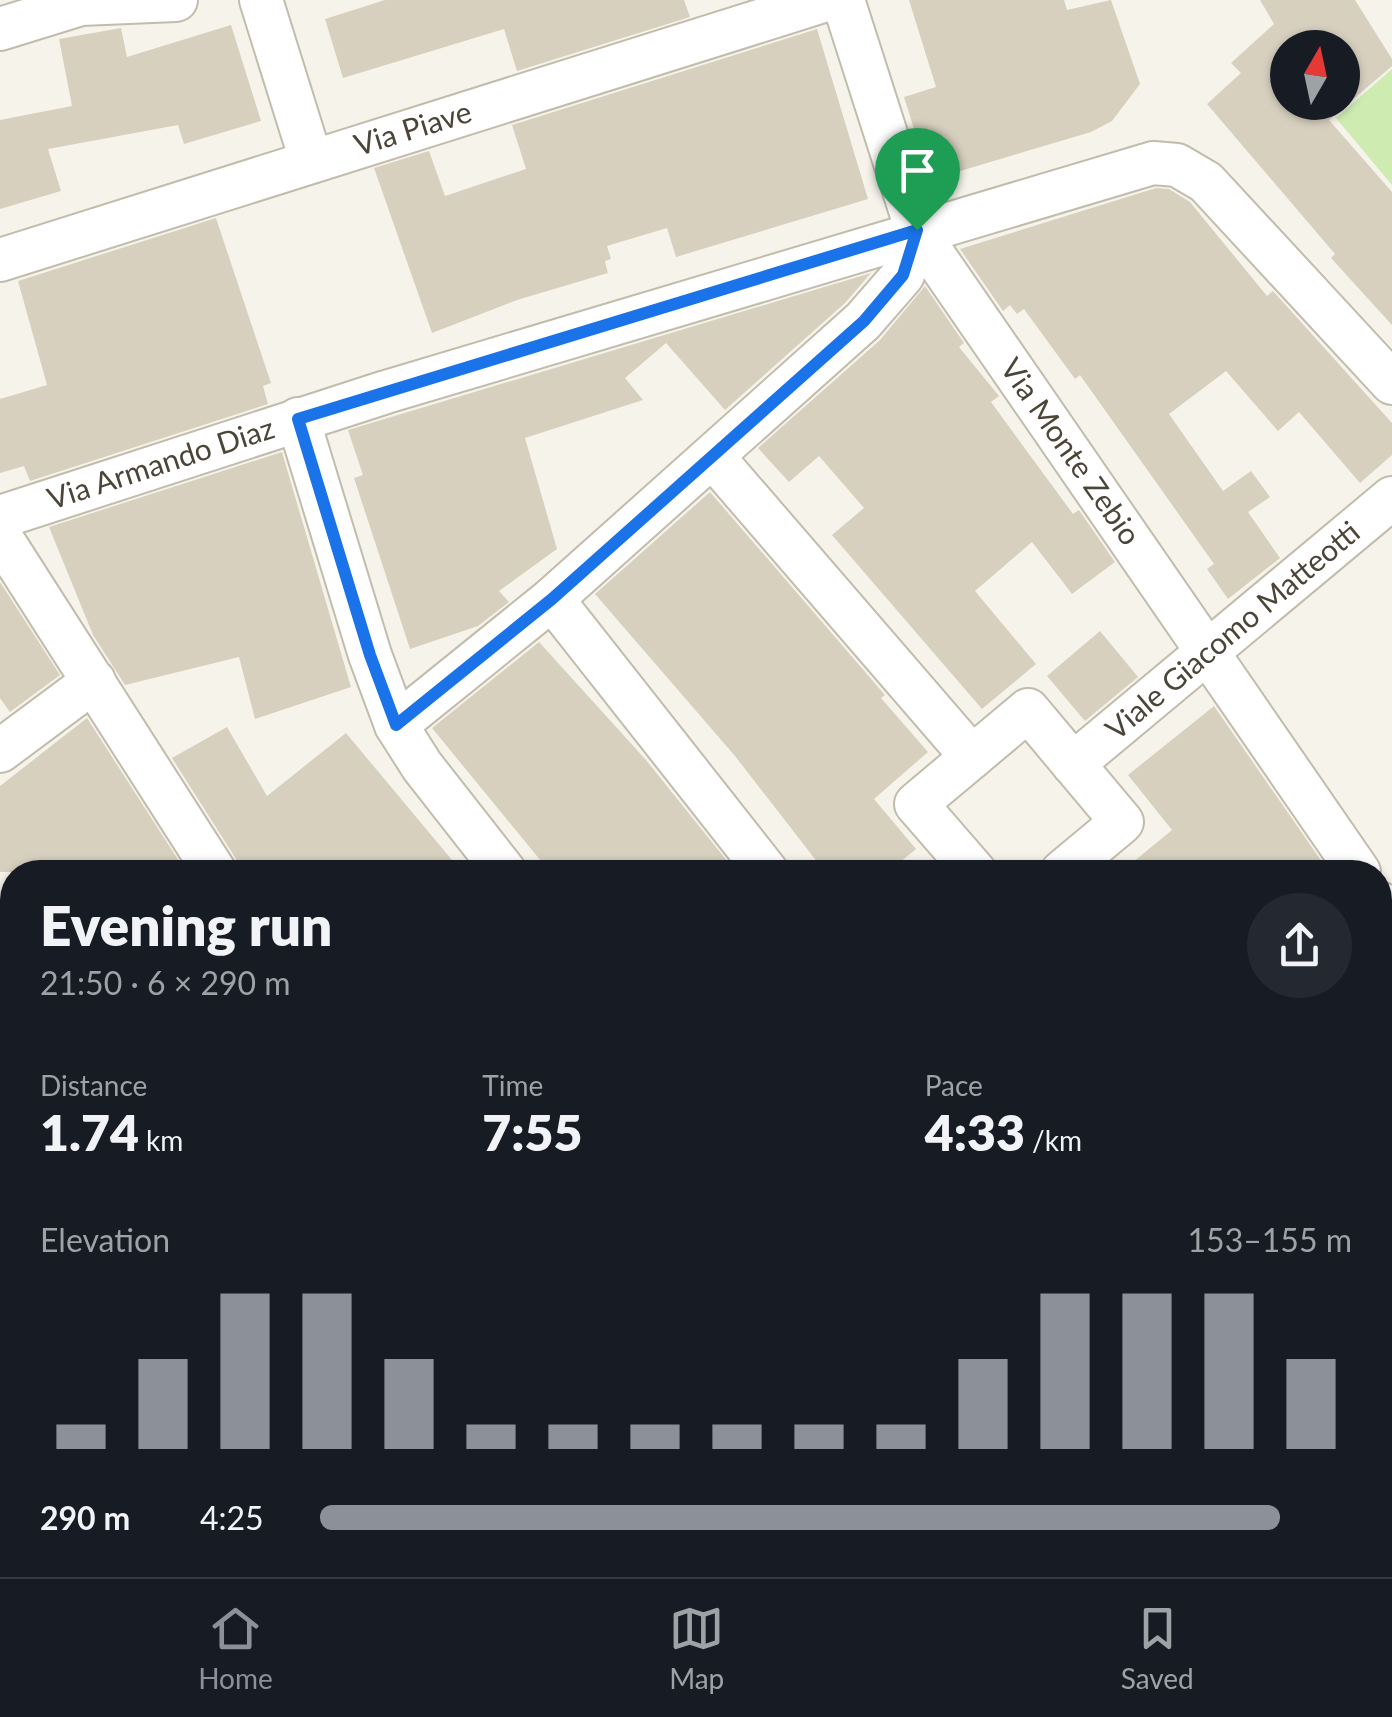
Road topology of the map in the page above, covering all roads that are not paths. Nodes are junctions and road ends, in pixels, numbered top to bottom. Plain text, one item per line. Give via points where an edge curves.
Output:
1 (176, 0) edge
2 (261, 0) edge
3 (826, 0) edge
4 (844, 0) edge
5 (80, 2) edge
6 (0, 30) edge
7 (311, 160) junction
8 (917, 230) junction
9 (0, 260) edge
10 (1392, 384) edge
11 (298, 419) junction
12 (713, 457) junction
13 (1392, 498) edge
14 (0, 517) edge
15 (0, 536) edge
16 (552, 599) junction
17 (1208, 652) junction
18 (94, 681) junction
19 (396, 725) junction
20 (0, 751) edge
21 (972, 757) junction
22 (1073, 764) junction
23 (208, 860) edge
24 (496, 860) edge
25 (758, 860) edge
26 (951, 860) edge
27 (1083, 860) edge
28 (1351, 860) edge

1 - 5 street
2 - 7 street
3 - 7 street, Via Piave
4 - 8 street, Via Monte Zebio
5 - 6 street
7 - 9 street, Via Piave
8 - 10 street, Via Armando Diaz via 1142,164 1177,165 1206,182
8 - 11 street, Via Armando Diaz
8 - 12 street via 910,260 886,298
8 - 17 street, Via Monte Zebio
11 - 14 street, Via Armando Diaz
11 - 19 street
12 - 16 street
12 - 21 street
13 - 17 street, Viale Giacomo Matteotti
15 - 18 street
16 - 19 street
16 - 25 street
17 - 22 street, Viale Giacomo Matteotti
17 - 28 street, Via Monte Zebio
18 - 20 street
18 - 23 street
19 - 24 street
21 - 22 street via 1028,710
21 - 26 street via 916,804
22 - 27 street via 1122,822

